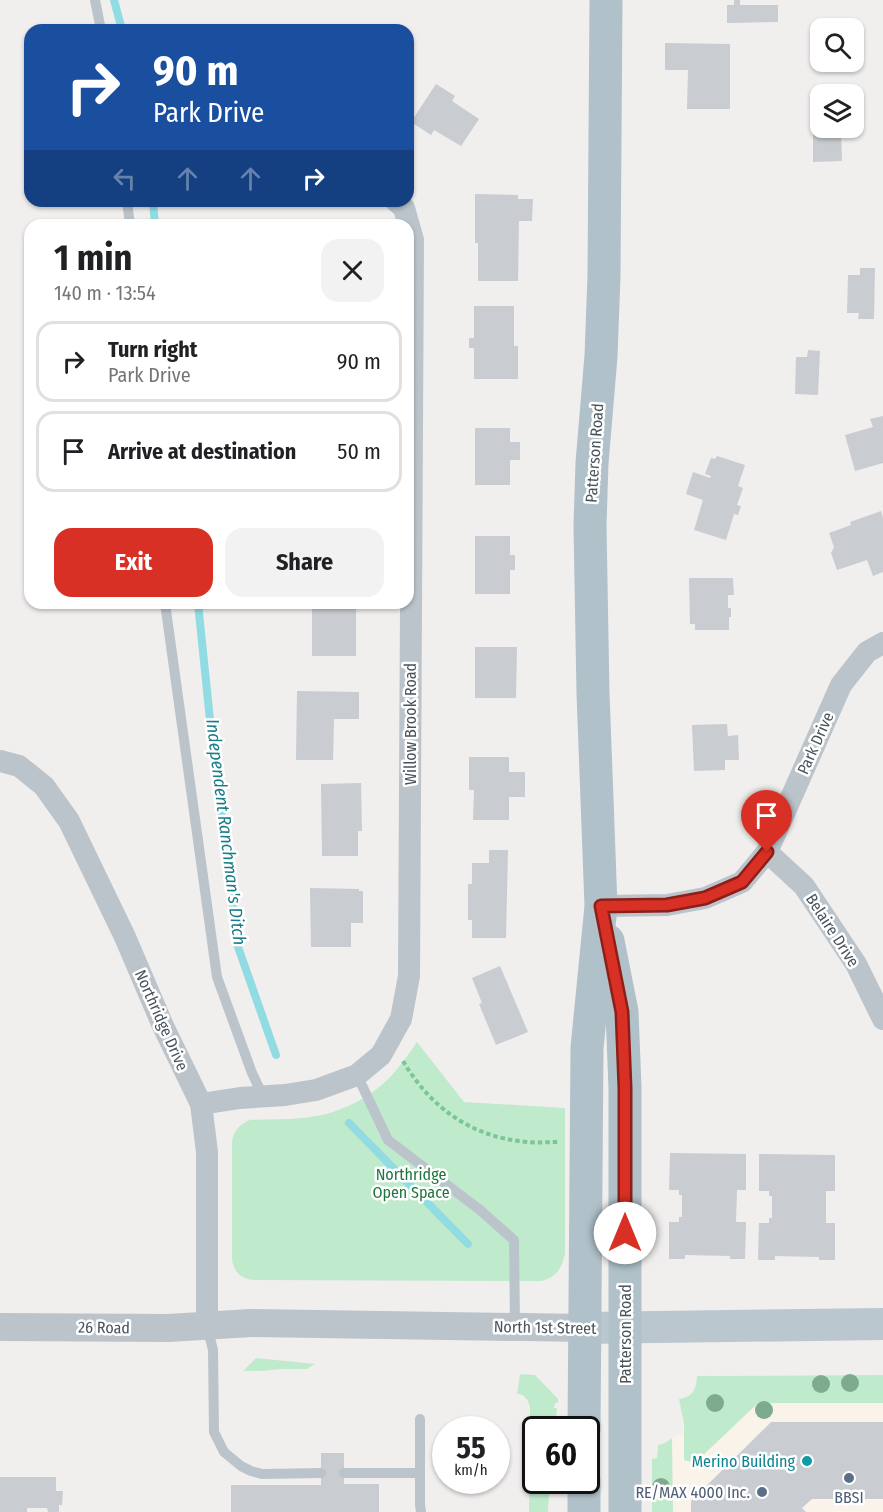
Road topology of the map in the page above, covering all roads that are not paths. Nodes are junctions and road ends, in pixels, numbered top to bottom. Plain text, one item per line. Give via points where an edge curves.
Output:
1 (94, 0) edge
2 (606, 0) edge
3 (100, 24) edge
4 (166, 609) edge
5 (411, 609) edge
6 (883, 643) edge
7 (0, 761) edge
8 (767, 852) junction
9 (601, 906) junction
10 (883, 1019) edge
11 (357, 1075) junction
12 (263, 1096) junction
13 (201, 1104) junction
14 (883, 1324) edge
15 (207, 1325) junction
16 (515, 1326) junction
17 (0, 1327) edge
18 (626, 1327) junction
19 (585, 1328) junction
20 (584, 1416) edge
21 (420, 1419) dead end
22 (321, 1473) dead end
23 (344, 1473) dead end
24 (420, 1473) junction
25 (584, 1494) edge
26 (421, 1512) edge
27 (584, 1512) edge
28 (625, 1512) edge

1 - 3 lane
2 - 9 main road, Patterson Road via 604,276 590,526
4 - 12 lane via 217,978
5 - 11 street, Willow Brook Road via 409,976 396,1028 381,1055
6 - 8 street, Park Drive via 867,652 841,685
7 - 13 street, Northridge Drive via 19,766 44,786 69,821
8 - 9 street, Park Drive via 742,882 705,898 667,905
8 - 10 street, Belaire Drive via 804,886 856,964
9 - 18 main road, Patterson Road via 622,1012
9 - 19 main road, Patterson Road via 587,1048
11 - 12 street, Willow Brook Road via 316,1090
11 - 16 lane via 388,1140 514,1240
12 - 13 street, Willow Brook Road
13 - 15 street, Northridge Drive via 207,1152
14 - 18 main road, North 1st Street
15 - 16 street, North 1st Street
15 - 17 street, 26 Road
15 - 22 lane via 213,1350 213,1432 224,1452 241,1466 262,1474
16 - 19 street, North 1st Street
18 - 19 main road, North 1st Street
18 - 28 main road, Patterson Road
19 - 20 main road, Patterson Road
21 - 24 lane
23 - 24 lane
24 - 26 lane
25 - 27 main road

